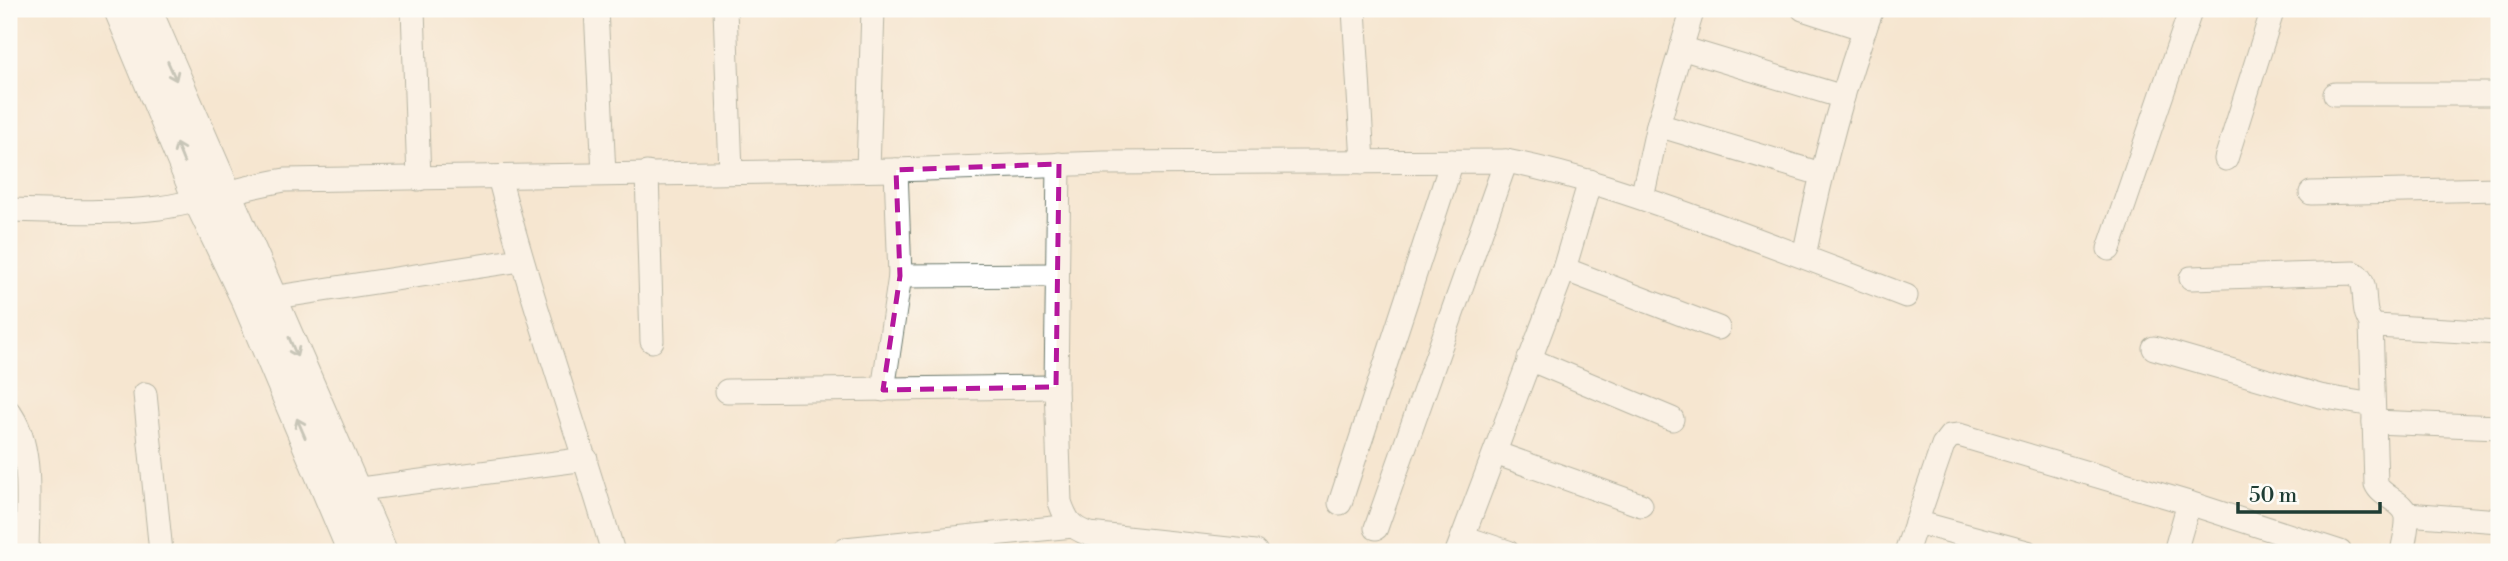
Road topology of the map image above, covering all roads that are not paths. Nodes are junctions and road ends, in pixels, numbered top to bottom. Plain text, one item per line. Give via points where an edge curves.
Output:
1 (120, 9) edge
2 (145, 9) edge
3 (412, 9) edge
4 (596, 9) edge
5 (725, 9) edge
6 (873, 9) edge
7 (1354, 9) edge
8 (1693, 9) edge
9 (1803, 9) edge
10 (2192, 9) edge
11 (2273, 9) edge
12 (1868, 19) edge
13 (1682, 48) junction
14 (2335, 94) dead end
15 (2499, 94) edge
16 (1843, 97) junction
17 (1658, 125) junction
18 (2226, 159) dead end
19 (1452, 161) junction
20 (1506, 161) junction
21 (1363, 162) junction
22 (1059, 164) junction
23 (868, 170) junction
24 (896, 170) junction
25 (731, 172) junction
26 (647, 173) junction
27 (604, 174) junction
28 (1821, 174) junction
29 (499, 177) junction
30 (419, 179) junction
31 (1590, 181) junction
32 (2499, 189) edge
33 (2311, 193) dead end
34 (213, 197) junction
35 (1642, 198) junction
36 (9, 210) edge
37 (2109, 249) dead end
38 (1804, 256) junction
39 (521, 260) junction
40 (1564, 269) junction
41 (1057, 275) junction
42 (900, 276) junction
43 (2191, 278) dead end
44 (1906, 296) dead end
45 (259, 299) junction
46 (2371, 323) junction
47 (1718, 328) dead end
48 (2499, 333) edge
49 (652, 341) dead end
50 (2154, 348) dead end
51 (1529, 359) junction
52 (1056, 387) junction
53 (883, 390) junction
54 (727, 391) dead end
55 (145, 394) dead end
56 (9, 412) edge
57 (2373, 414) junction
58 (1672, 419) dead end
59 (2499, 426) edge
60 (1495, 453) junction
61 (17, 455) edge
62 (586, 459) junction
63 (354, 490) junction
64 (1340, 503) dead end
65 (2189, 503) junction
66 (1641, 505) dead end
67 (2407, 514) junction
68 (2499, 521) edge
69 (1916, 522) junction
70 (1073, 526) junction
71 (1376, 528) dead end
72 (1460, 545) edge
73 (845, 550) dead end
74 (27, 552) edge
75 (161, 552) edge
76 (353, 552) edge
77 (380, 552) edge
78 (613, 552) edge
79 (1256, 552) edge
80 (1508, 552) edge
81 (1906, 552) edge
82 (2028, 552) edge
83 (2175, 552) edge
84 (2340, 552) edge
85 (2402, 552) edge

34 -> 1 main road
2 -> 34 main road
3 - 30 street
4 - 27 street
5 - 25 street
6 - 23 street
7 - 21 street
8 - 13 street
9 - 12 street
10 - 37 street
11 - 18 street
12 - 16 street
13 - 16 street
13 - 17 street
14 - 15 street
16 - 28 street
17 - 28 street
17 - 35 street
19 - 20 street
19 - 21 street
19 - 64 street
20 - 31 street
20 - 71 street
21 - 22 street
22 - 24 street
22 - 41 street
23 - 24 street
23 - 25 street
24 - 42 street
25 - 26 street
26 - 27 street
26 - 49 street
27 - 29 street
28 - 38 street
29 - 30 street
29 - 39 street
30 - 34 street via 285,180
31 - 35 street
31 - 40 street
32 - 33 street
34 - 36 street via 114,211
34 - 45 main road
35 - 38 street
38 - 44 street
39 - 45 street
39 - 62 street
40 - 47 street
40 - 51 street
41 - 42 street
41 - 52 street
42 - 53 street
43 - 46 street via 2354,273 2362,281
45 -> 63 main road
76 -> 45 main road
46 - 48 street
46 - 57 street
50 - 57 street
51 - 58 street
51 - 60 street
52 - 53 street
52 - 70 street via 1060,502
53 - 54 street
55 - 75 street
56 - 61 street via 18,427
57 - 59 street
57 - 67 street via 2376,484 2379,492
60 - 66 street
60 - 72 street
61 - 74 street
62 - 63 street
62 - 78 street
63 - 77 main road
65 - 69 street via 1959,435 1950,436 1942,445
65 - 83 street
65 - 84 street
67 - 68 street
67 - 85 street
69 - 81 street
69 - 82 street
70 - 73 street
70 - 79 street via 1088,534
72 - 80 street

